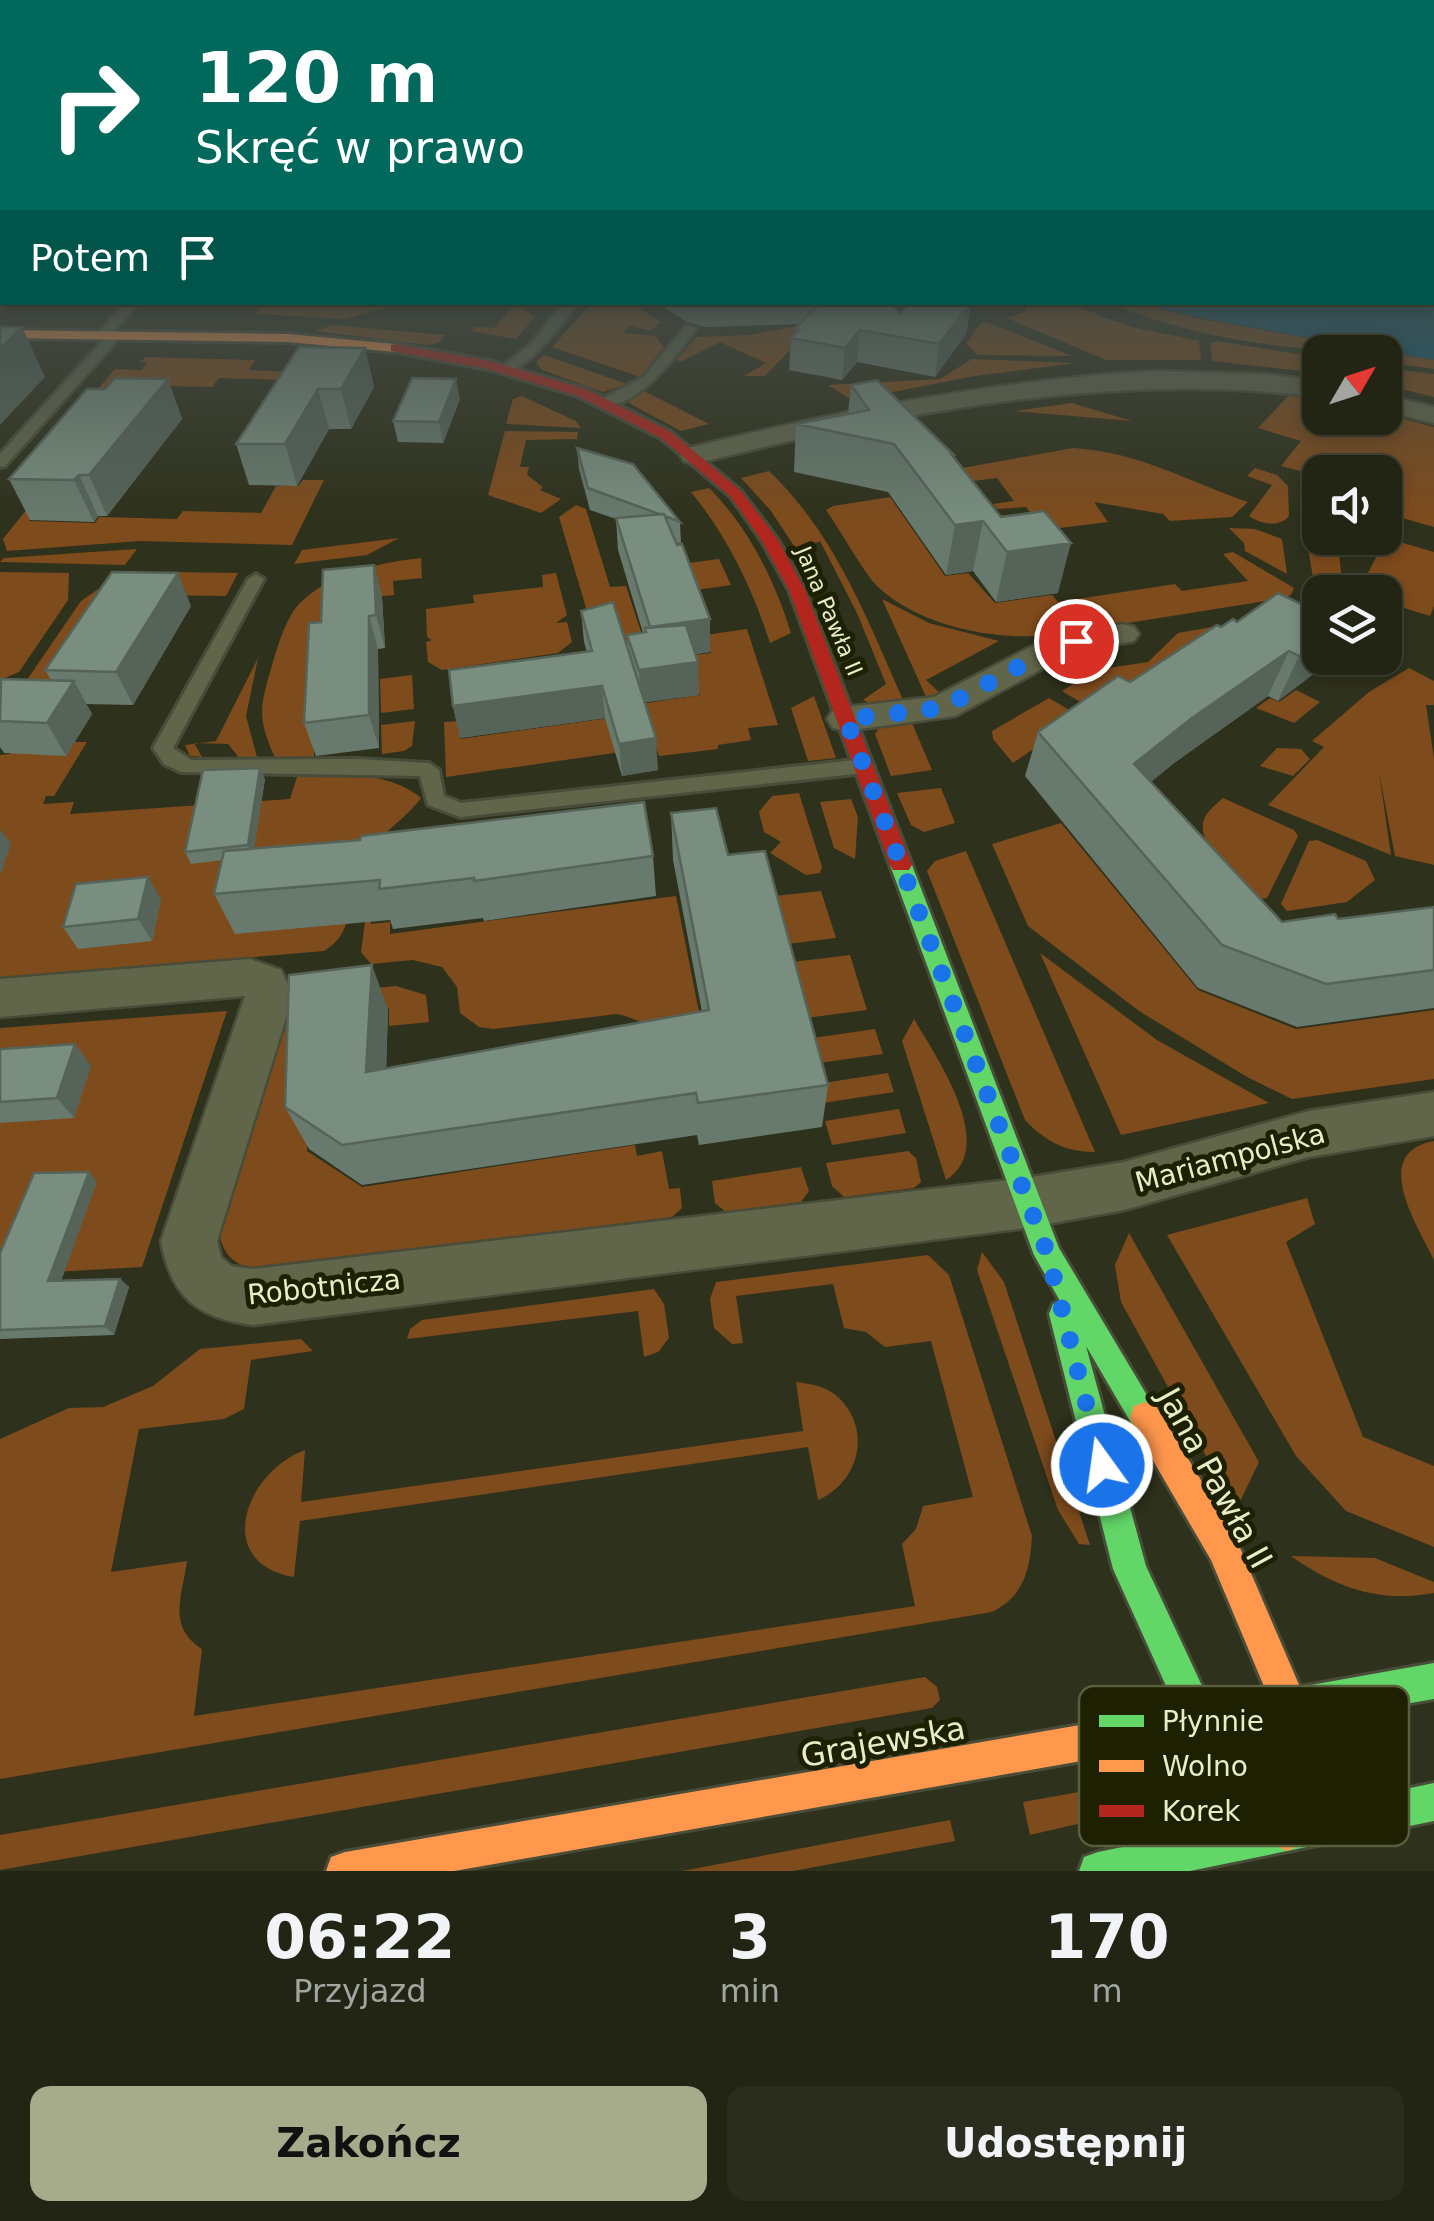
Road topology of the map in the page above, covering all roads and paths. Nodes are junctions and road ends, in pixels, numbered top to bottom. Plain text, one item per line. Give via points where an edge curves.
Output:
1 (99, 347) edge
2 (382, 347) edge
3 (535, 347) edge
4 (675, 347) edge
5 (508, 369) junction
6 (1302, 387) edge
7 (605, 403) junction
8 (1402, 407) edge
9 (1434, 415) edge
10 (694, 455) junction
11 (0, 463) edge
12 (256, 579) dead end
13 (1122, 634) dead end
14 (846, 719) junction
15 (864, 766) junction
16 (0, 998) edge
17 (1434, 1114) edge
18 (1026, 1203) junction
19 (1048, 1255) junction
20 (1434, 1681) edge
21 (1184, 1686) edge
22 (1282, 1686) edge
23 (1408, 1686) edge
24 (1079, 1742) edge
25 (1434, 1802) edge
26 (1409, 1807) edge
27 (1219, 1846) edge
28 (345, 1871) edge
29 (1098, 1871) edge

1 - 11 lane
2 - 5 street, Jana Pawła II
3 - 5 lane
4 - 7 lane via 649,380
5 - 7 street, Jana Pawła II
6 - 10 street via 1182,376 1081,382
7 - 10 street, Jana Pawła II
8 - 9 street
10 - 14 street, Jana Pawła II via 738,496 778,552
12 - 15 lane via 163,748 188,767 429,770 435,800 460,810
13 - 14 street via 1058,646 942,708
14 - 15 street, Jana Pawła II
15 - 18 street, Jana Pawła II
16 - 18 street, Robotnicza via 250,977 265,983 269,995 189,1241 193,1266 206,1284 229,1296
17 - 18 street, Mariampolska via 1309,1134 1124,1186
18 - 19 street, Jana Pawła II
19 - 21 street, Jana Pawła II via 1130,1570
19 - 22 street, Jana Pawła II via 1223,1548
20 - 23 street, Grajewska
24 - 28 street, Grajewska
25 - 26 street
27 - 29 street

